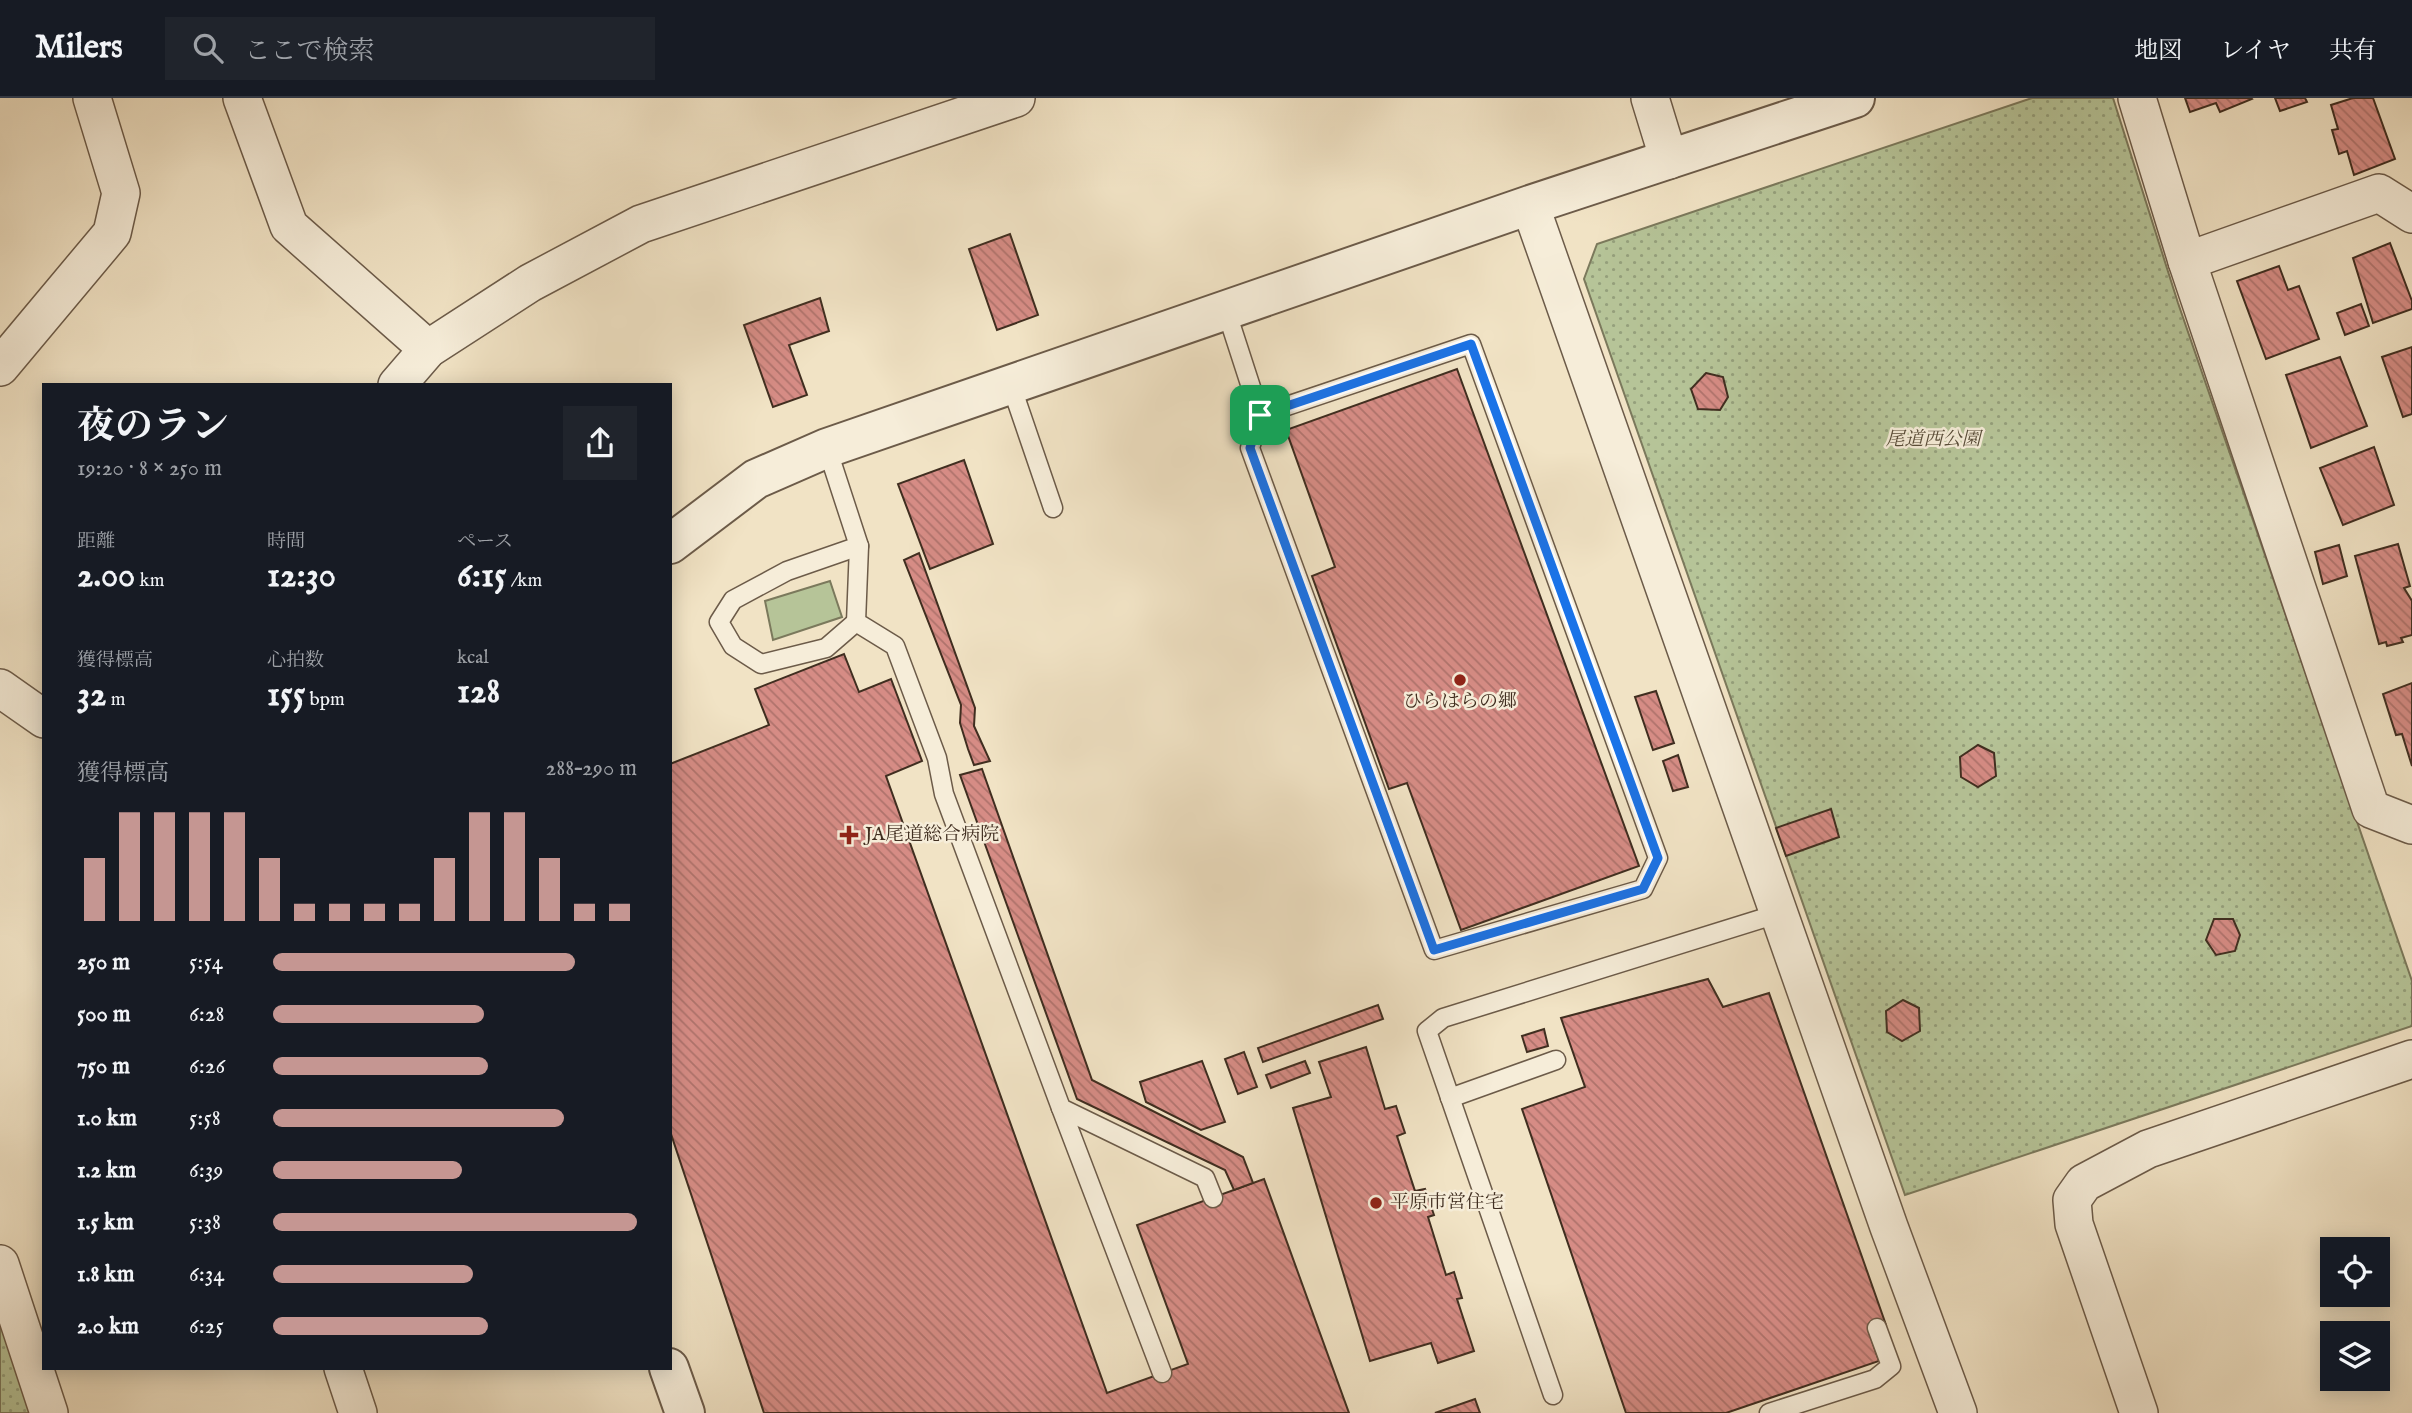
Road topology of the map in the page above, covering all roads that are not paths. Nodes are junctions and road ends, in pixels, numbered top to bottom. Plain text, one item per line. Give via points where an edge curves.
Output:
1 (92, 98) edge
2 (1016, 98) edge
3 (1650, 98) edge
4 (1854, 98) edge
5 (2137, 98) edge
6 (252, 101) edge
7 (1669, 160) junction
8 (1530, 205) junction
9 (2412, 214) edge
10 (2187, 261) junction
11 (1226, 310) junction
12 (428, 349) junction
13 (0, 367) edge
14 (399, 383) edge
15 (1011, 385) junction
16 (1260, 415) junction
17 (827, 449) junction
18 (1053, 508) dead end
19 (672, 542) edge
20 (859, 546) junction
21 (856, 622) junction
22 (0, 688) edge
23 (42, 718) edge
24 (2412, 825) edge
25 (1780, 913) junction
26 (2412, 1059) edge
27 (1556, 1060) dead end
28 (1450, 1098) junction
29 (1060, 1108) junction
30 (1213, 1198) dead end
31 (0, 1264) edge
32 (1877, 1328) dead end
33 (344, 1370) edge
34 (670, 1370) edge
35 (1162, 1373) dead end
36 (1553, 1395) dead end
37 (1947, 1410) edge
38 (49, 1413) edge
39 (358, 1413) edge
40 (685, 1413) edge
41 (1769, 1413) edge
42 (2140, 1413) edge

1 - 13 street via 121,193 113,233
2 - 12 street via 641,224 530,283
3 - 7 street
4 - 7 street
5 - 10 street
6 - 12 street via 289,226
7 - 8 street
8 - 11 street
8 - 25 street
9 - 10 street via 2379,193
10 - 24 street via 2371,809
11 - 15 street
11 - 16 lane
12 - 14 street
15 - 17 street
15 - 18 lane
16 - 16 lane via 1471,344 1658,858 1643,889 1434,950 1250,448
17 - 19 street via 756,479
17 - 20 lane
20 - 21 lane
20 - 21 lane via 786,571 733,600 719,622 733,646 761,664 826,648
21 - 29 lane via 895,646 937,758 944,794
22 - 23 street
25 - 28 lane via 1443,1018 1427,1031
25 - 37 street
26 - 42 street via 2148,1149 2084,1183 2072,1200 2074,1224
27 - 28 lane
28 - 36 lane
29 - 30 lane via 1205,1178
29 - 35 lane
31 - 38 street
32 - 41 lane via 1891,1366 1875,1380
33 - 39 street
34 - 40 street

